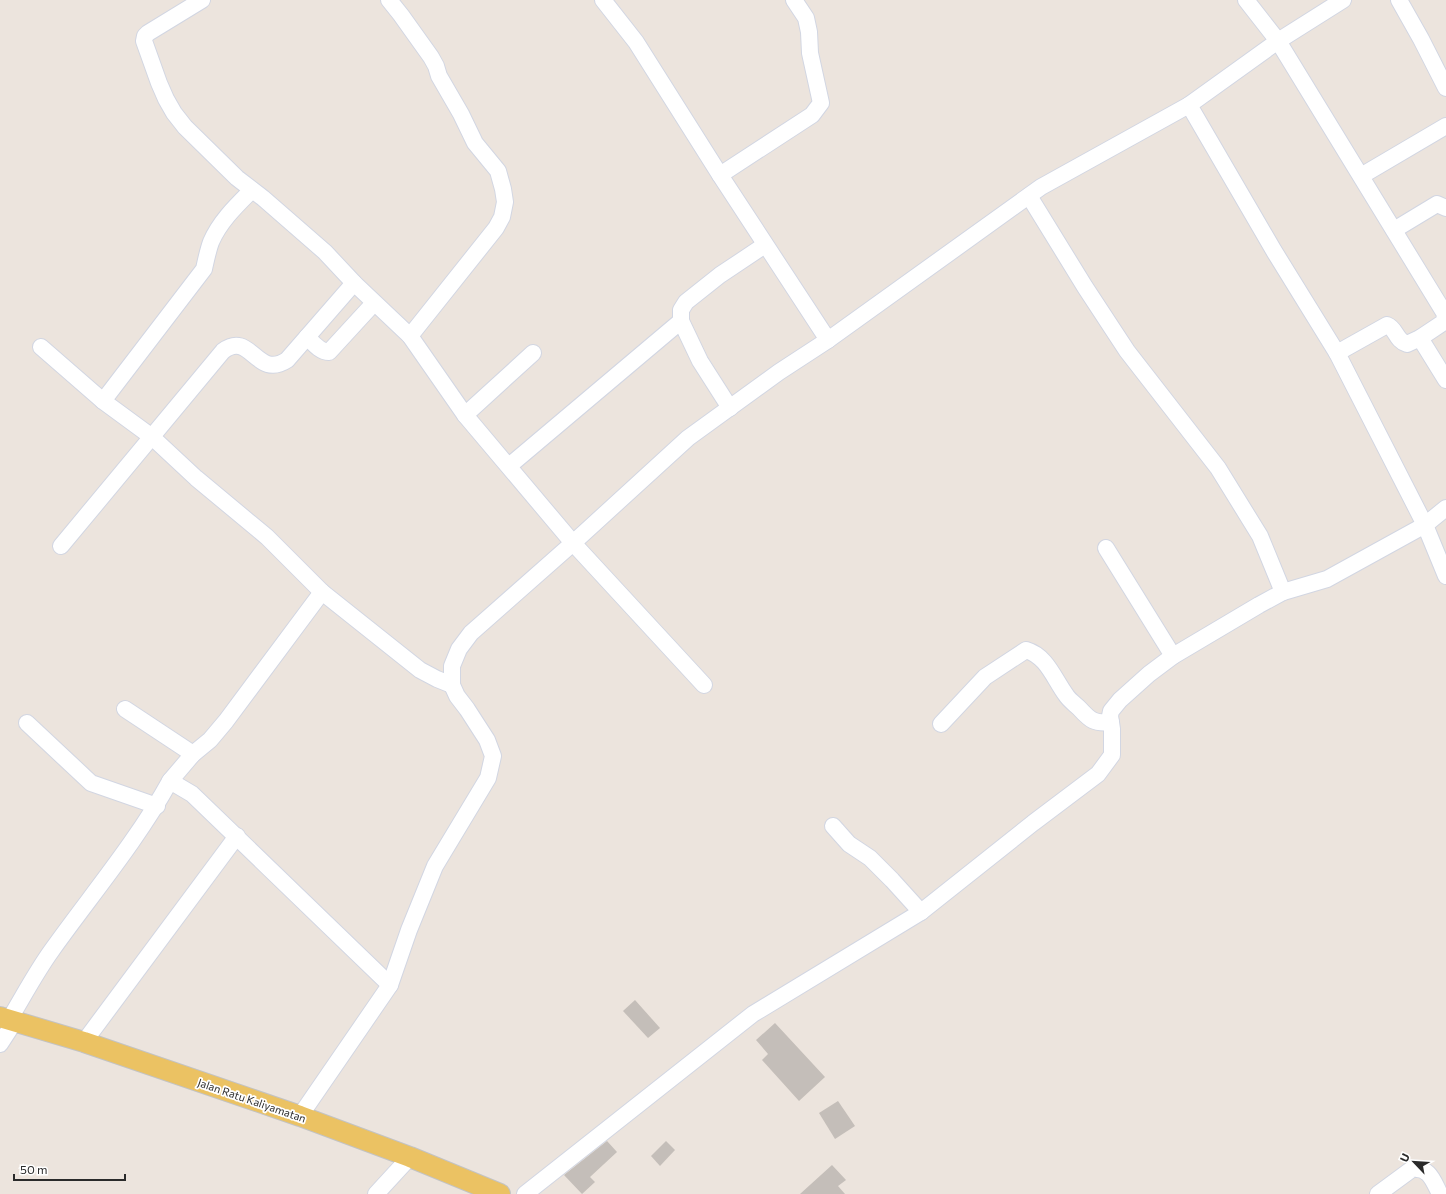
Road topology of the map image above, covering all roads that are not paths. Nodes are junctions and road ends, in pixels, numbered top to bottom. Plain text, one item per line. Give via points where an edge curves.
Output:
1 (202, 0) edge
2 (388, 0) edge
3 (603, 0) edge
4 (794, 0) edge
5 (1246, 0) edge
6 (1343, 0) edge
7 (1399, 0) edge
8 (1278, 41) junction
9 (1446, 88) edge
10 (1188, 105) junction
11 (1446, 126) edge
12 (720, 175) junction
13 (1362, 176) junction
14 (252, 190) junction
15 (1029, 196) junction
16 (1446, 208) edge
17 (1394, 230) junction
18 (765, 245) junction
19 (354, 283) junction
20 (374, 303) junction
21 (681, 321) junction
22 (410, 336) junction
23 (307, 338) junction
24 (1420, 338) junction
25 (828, 340) junction
26 (41, 348) dead end
27 (534, 353) dead end
28 (1337, 353) junction
29 (1446, 380) edge
30 (103, 401) junction
31 (730, 408) junction
32 (465, 415) junction
33 (152, 437) junction
34 (509, 466) junction
35 (1446, 508) edge
36 (1425, 524) junction
37 (573, 543) junction
38 (61, 546) dead end
39 (1106, 548) dead end
40 (1446, 576) edge
41 (322, 592) junction
42 (1283, 592) junction
43 (1173, 656) junction
44 (452, 685) junction
45 (704, 685) dead end
46 (125, 709) dead end
47 (1111, 722) junction
48 (27, 723) dead end
49 (941, 724) dead end
50 (193, 754) junction
51 (170, 781) junction
52 (157, 806) junction
53 (833, 826) dead end
54 (237, 836) junction
55 (921, 912) junction
56 (390, 985) junction
57 (8, 1020) edge
58 (84, 1042) junction
59 (0, 1044) edge
60 (300, 1116) junction
61 (410, 1157) junction
62 (376, 1194) edge
63 (500, 1194) edge
64 (525, 1194) edge
65 (1378, 1194) edge
66 (1440, 1194) edge

1 - 14 street via 148,33 144,41 159,83 174,113 201,144
2 - 22 street via 431,57 476,144 498,171 505,202 502,217 496,228
3 - 12 street via 636,42
4 - 12 street via 806,18 810,53 821,103 812,115
5 - 8 street
6 - 8 street
7 - 9 street
8 - 10 street
8 - 13 street
10 - 15 street
10 - 28 street
11 - 13 street
12 - 18 street
13 - 17 street
14 - 19 street via 325,252
14 - 30 street via 218,229 208,251 204,269
15 - 25 street
15 - 42 street via 1084,287 1127,351 1218,468 1260,536
16 - 17 street via 1437,204
17 - 24 street via 1445,314 1444,322
18 - 21 street via 720,275 686,302 681,310
18 - 25 street
19 - 20 street
19 - 23 street
20 - 22 street
20 - 23 street via 329,352 321,350
21 - 31 street via 700,361
21 - 34 street
22 - 32 street
23 - 33 street via 287,360 274,366 245,348 230,346 208,368
24 - 28 street via 1407,344 1399,340 1391,326 1387,325
24 - 29 street
25 - 31 street
26 - 30 street
27 - 32 street
28 - 36 street
30 - 33 street
31 - 37 street via 688,438
32 - 34 street
33 - 38 street
33 - 41 street via 196,478 267,537
34 - 37 street
35 - 36 street
36 - 40 street
36 - 42 street via 1327,579
37 - 44 street via 471,633 459,649 452,666
37 - 45 street
39 - 43 street
41 - 44 street via 420,670
41 - 50 street via 226,721 210,740
42 - 43 street
43 - 47 street via 1120,700 1111,711
44 - 56 street via 487,740 493,756 492,767 488,778 435,866
46 - 50 street
47 - 49 street via 1100,723 1090,719 1067,696 1041,658 1026,650 985,676
47 - 55 street via 1112,755 1098,774
48 - 52 street via 92,783
50 - 51 street
51 - 52 street
51 - 54 street via 192,794
52 - 57 street via 52,951
53 - 55 street via 850,844 870,858
54 - 56 street
54 - 58 street
55 - 64 street via 753,1014
56 - 60 street
57 - 58 main road, Jalan Ratu Kaliyamatan
57 - 59 street
58 - 60 main road, Jalan Ratu Kaliyamatan
60 - 61 main road, Jalan Ratu Kaliyamatan
61 - 62 street
61 - 63 main road, Jalan Ratu Kaliyamatan
65 - 66 street via 1412,1169 1419,1168 1426,1171

